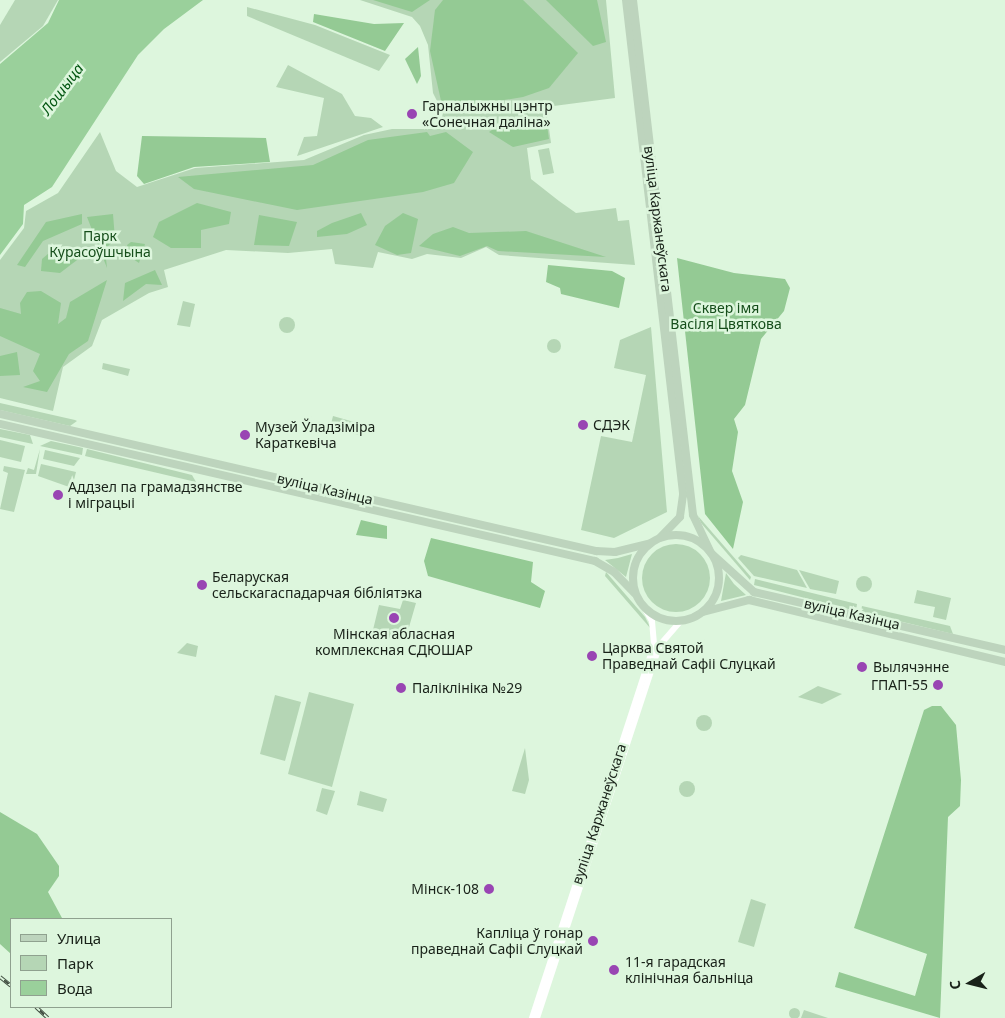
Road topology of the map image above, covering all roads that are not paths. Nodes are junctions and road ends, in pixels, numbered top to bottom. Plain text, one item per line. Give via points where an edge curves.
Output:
1 (626, 0) edge
2 (633, 0) edge
3 (0, 414) edge
4 (0, 424) edge
5 (77, 431) junction
6 (74, 441) junction
7 (204, 460) junction
8 (201, 471) junction
9 (662, 537) junction
10 (650, 543) junction
11 (711, 553) junction
12 (635, 594) junction
13 (645, 609) junction
14 (703, 612) junction
15 (682, 622) junction
16 (1005, 650) edge
17 (1005, 662) edge
18 (532, 1018) edge
19 (538, 1018) edge

1 - 9 main road, вуліца Каржанеўскага via 683,495 680,517
2 - 11 main road, вуліца Каржанеўскага via 692,515
3 - 5 main road, вуліца Казінца
4 - 6 main road, вуліца Казінца
5 - 6 main road
5 - 7 main road, вуліца Казінца
6 - 8 main road, вуліца Казінца
7 - 8 main road
7 - 10 main road, вуліца Казінца via 596,551 615,552
8 - 12 main road, вуліца Казінца via 598,562
9 - 10 main road
9 - 11 main road via 690,537
10 - 12 main road via 634,566
11 - 14 main road via 718,586
11 - 16 main road, вуліца Казінца via 751,590
12 - 13 main road
13 - 15 main road via 660,619
13 - 18 street, вуліца Каржанеўскага via 652,621 654,644
14 - 15 main road
14 - 17 main road, вуліца Казінца via 749,600
15 - 19 street, вуліца Каржанеўскага via 659,646

